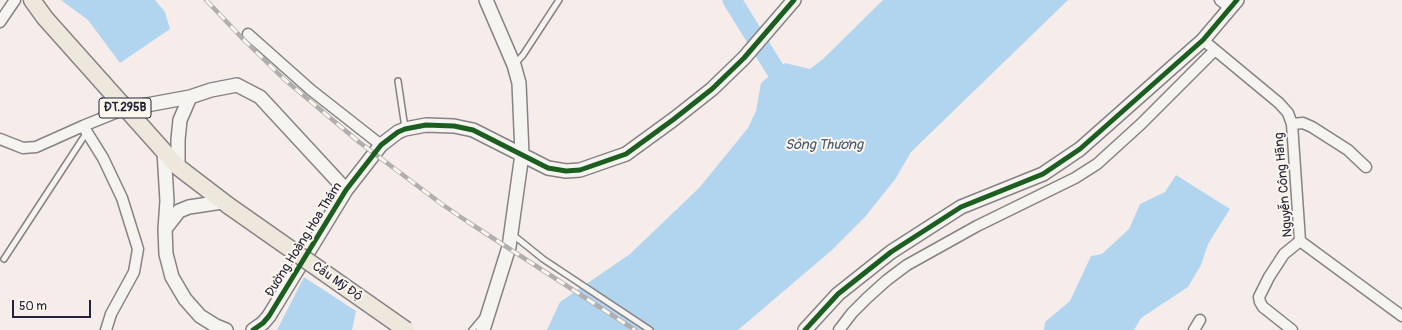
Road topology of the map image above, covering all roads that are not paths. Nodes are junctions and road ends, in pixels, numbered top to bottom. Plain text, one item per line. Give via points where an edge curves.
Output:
1 (15, 0) edge
2 (32, 0) edge
3 (486, 0) edge
4 (559, 0) edge
5 (794, 0) edge
6 (1220, 0) edge
7 (1234, 4) edge
8 (0, 22) edge
9 (248, 34) dead end
10 (1203, 40) junction
11 (1215, 50) junction
12 (514, 65) junction
13 (398, 81) dead end
14 (190, 97) junction
15 (125, 109) junction
16 (1292, 124) junction
17 (85, 129) junction
18 (406, 129) junction
19 (0, 139) edge
20 (381, 146) junction
21 (164, 151) junction
22 (522, 154) junction
23 (178, 167) junction
24 (1366, 167) dead end
25 (346, 190) junction
26 (225, 204) junction
27 (165, 229) junction
28 (512, 234) junction
29 (1300, 241) junction
30 (4, 258) dead end
31 (491, 308) junction
32 (1402, 316) edge
33 (1200, 320) dead end
34 (106, 330) edge
35 (226, 330) edge
36 (253, 330) edge
37 (406, 330) edge
38 (472, 330) edge
39 (484, 330) edge
40 (650, 330) edge
41 (804, 330) edge
42 (839, 330) edge
43 (1194, 330) edge
44 (1292, 330) edge

1 - 8 street
2 - 15 main road, ĐT.295B
3 - 12 street
4 - 12 lane
5 - 22 street, Đường Hoàng Hoa Thám via 744,58 712,89 626,154 580,170 566,171 548,168
6 - 7 street
7 - 10 street
9 - 20 street via 311,90
10 - 11 street, Nguyễn Công Hãng
10 - 41 street via 1080,149 1043,174 961,207 897,248 838,294
11 - 16 street, Nguyễn Công Hãng via 1279,103 1288,113
11 - 42 street via 1097,164 1075,178 977,226 907,265 867,298
12 - 22 street via 519,83
13 - 18 lane
14 - 15 street, Đường Hoàng Hoa Thám
14 - 23 street via 180,120
14 - 25 street, Đường Hoàng Hoa Thám via 237,85 260,97
15 - 17 street
15 - 21 main road, ĐT.295B
16 - 24 street via 1303,123 1312,126 1348,150
16 - 29 street, Nguyễn Công Hãng
17 - 19 street via 36,148 23,148
17 - 30 lane
17 - 34 street via 122,198 138,249 134,272 111,314
18 - 20 street, Đường Hoàng Hoa Thám via 390,137
18 - 22 street, Đường Hoàng Hoa Thám via 426,125 473,130
20 - 25 street, Đường Hoàng Hoa Thám
21 - 23 main road, ĐT.295B
21 - 27 street via 167,201
22 - 28 street
23 - 26 main road, ĐT.295B
25 - 36 street, Đường Hoàng Hoa Thám via 269,316 263,324
26 - 27 street via 189,207 179,211
26 - 37 main road, Cầu Mỹ Độ / ĐT.295B, bridge
27 - 35 street via 166,254 172,277 185,299 200,316
28 - 31 street
28 - 40 lane via 543,259
29 - 32 street, Nguyễn Công Hãng
29 - 44 street via 1284,254 1259,297 1263,307
31 - 38 lane
31 - 39 street
33 - 43 street

